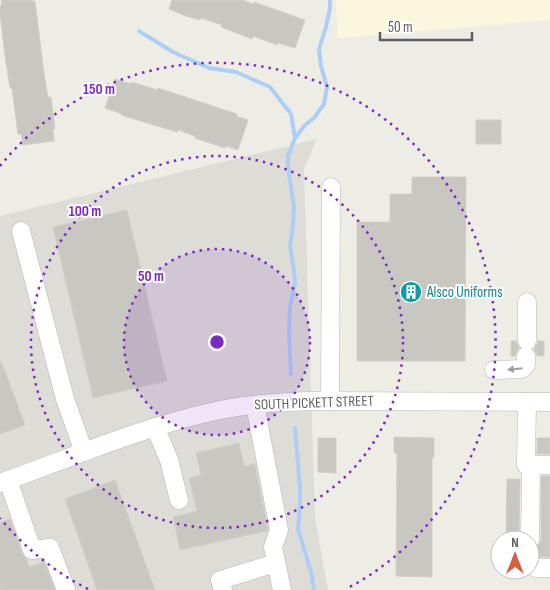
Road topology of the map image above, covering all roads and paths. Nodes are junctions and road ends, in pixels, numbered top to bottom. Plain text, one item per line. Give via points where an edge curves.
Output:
1 (331, 187) dead end
2 (21, 231) dead end
3 (527, 302) dead end
4 (494, 370) dead end
5 (330, 401) junction
6 (527, 402) junction
7 (550, 402) edge
8 (255, 405) junction
9 (155, 427) junction
10 (84, 452) junction
11 (531, 465) junction
12 (550, 465) edge
13 (4, 482) edge
14 (179, 500) dead end
15 (530, 530) edge
16 (276, 563) junction
17 (66, 590) edge
18 (223, 590) edge
19 (282, 590) edge

1 - 5 street
2 - 10 street via 65,400
3 -> 4 street via 526,365 522,369
5 - 6 street, SOUTH PICKETT STREET
5 - 8 street, SOUTH PICKETT STREET
6 - 7 street, SOUTH PICKETT STREET
6 - 11 street via 526,464
8 - 9 street, SOUTH PICKETT STREET
8 - 16 street via 279,530 273,547
9 - 10 street, SOUTH PICKETT STREET
9 - 14 street via 169,460
10 - 13 street, SOUTH PICKETT STREET
11 - 12 street
11 - 15 street
13 - 17 street via 32,550 50,548
16 - 18 street via 220,580
16 - 19 street

